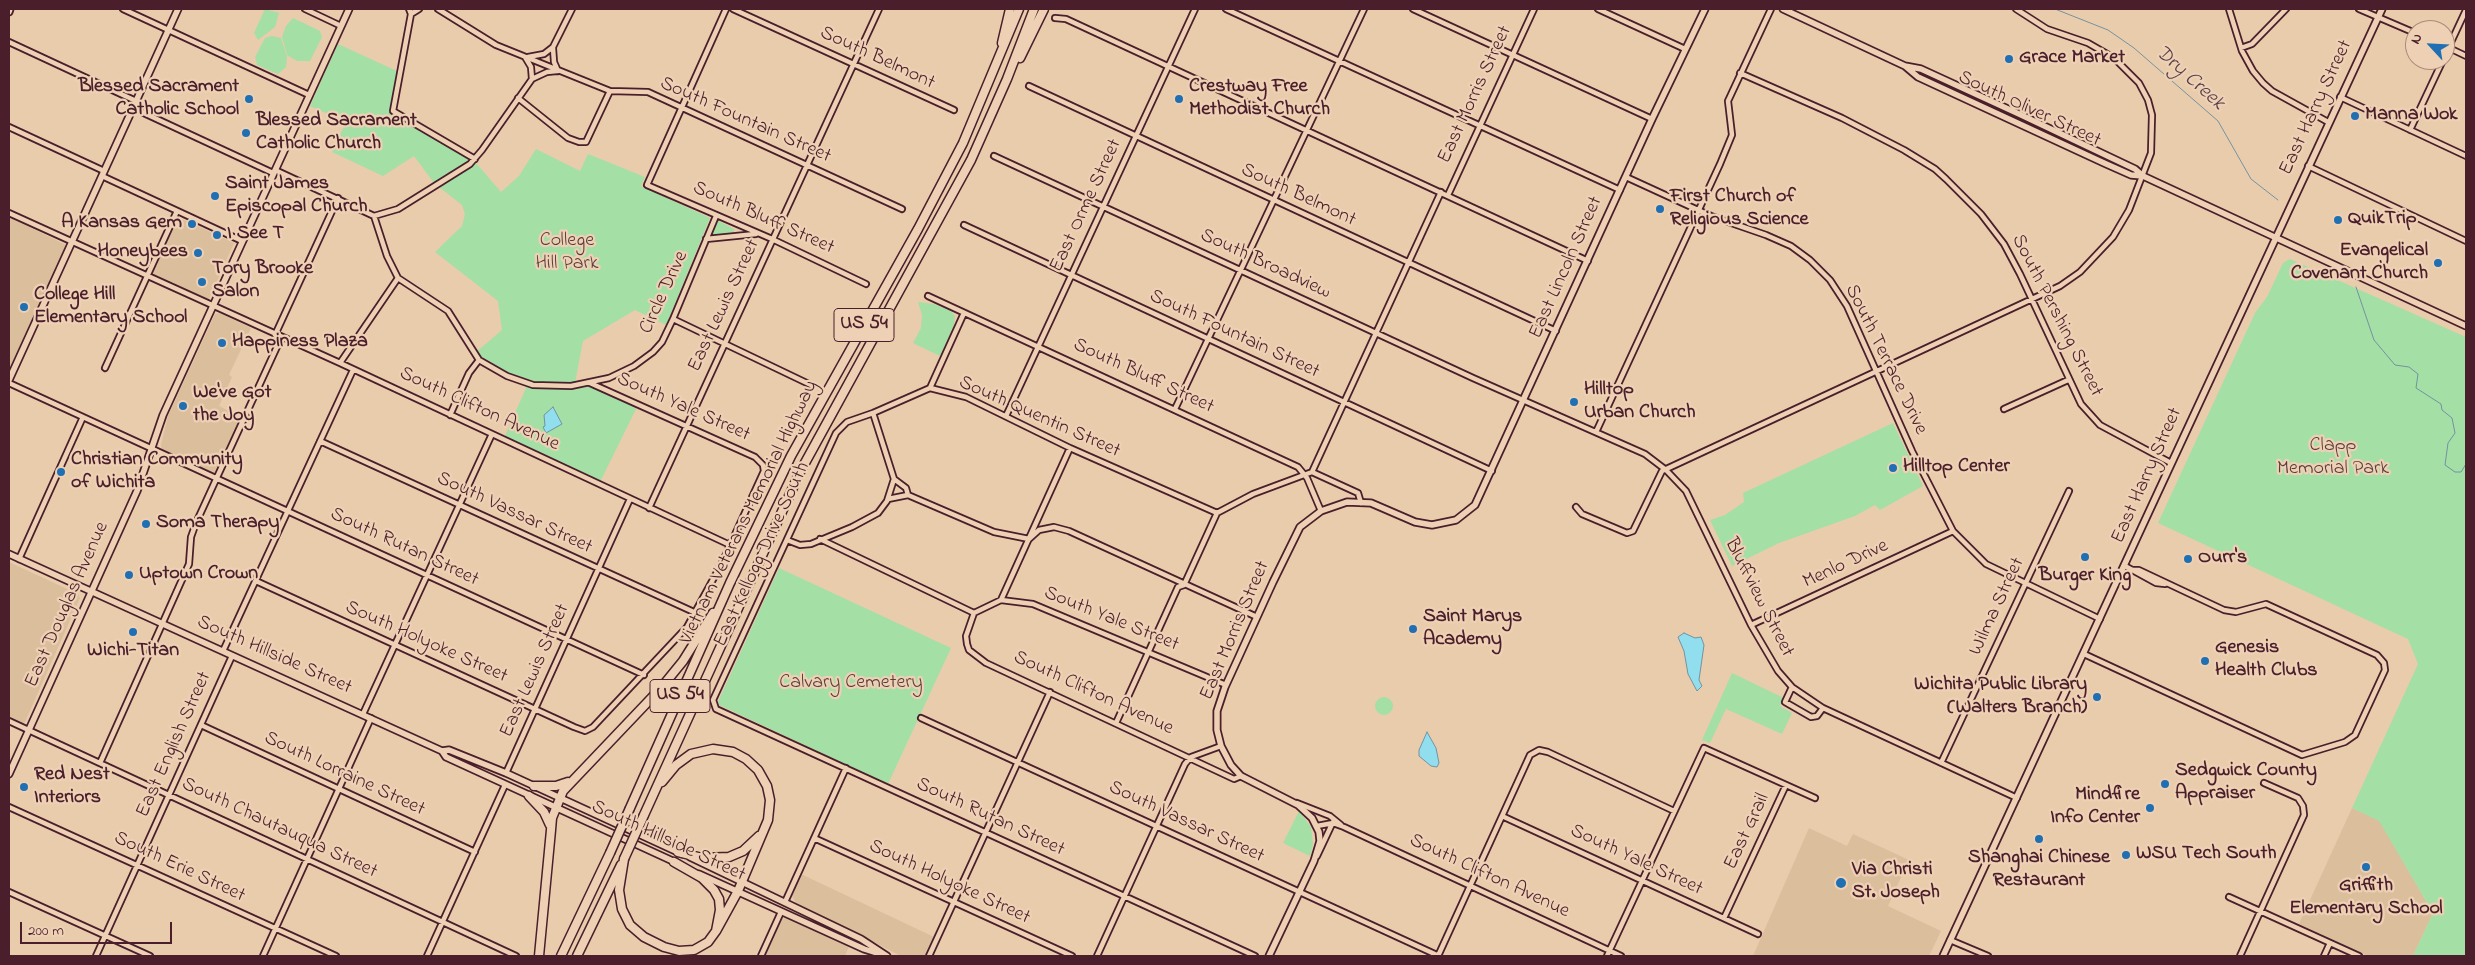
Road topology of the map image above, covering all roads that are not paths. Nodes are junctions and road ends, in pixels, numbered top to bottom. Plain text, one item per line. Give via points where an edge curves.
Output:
1 (123, 9) edge
2 (178, 9) edge
3 (305, 9) edge
4 (349, 9) edge
5 (419, 9) edge
6 (438, 9) edge
7 (572, 9) edge
8 (726, 9) edge
9 (733, 9) edge
10 (879, 9) edge
11 (1010, 9) edge
12 (1019, 9) edge
13 (1034, 9) edge
14 (1044, 9) edge
15 (1195, 9) edge
16 (1226, 9) edge
17 (1364, 9) edge
18 (1414, 9) edge
19 (1534, 9) edge
20 (1598, 9) edge
21 (1705, 9) edge
22 (1771, 9) edge
23 (1783, 9) edge
24 (2016, 9) edge
25 (2229, 9) edge
26 (2286, 9) edge
27 (2359, 9) edge
28 (2382, 9) edge
29 (2466, 10) edge
30 (410, 11) edge
31 (1055, 18) dead end
32 (2378, 18) junction
33 (341, 26) junction
34 (2405, 29) edge
35 (168, 30) junction
36 (2455, 31) edge
37 (9, 42) edge
38 (553, 47) junction
39 (2241, 48) junction
40 (1685, 49) junction
41 (1513, 55) junction
42 (525, 57) junction
43 (1341, 60) junction
44 (853, 64) junction
45 (997, 66) junction
46 (1168, 66) junction
47 (558, 70) junction
48 (2438, 70) edge
49 (1740, 72) junction
50 (532, 79) junction
51 (1007, 79) junction
52 (1029, 86) dead end
53 (610, 91) junction
54 (309, 96) junction
55 (2340, 97) junction
56 (518, 98) junction
57 (136, 101) junction
58 (681, 107) junction
59 (133, 108) junction
60 (954, 110) dead end
61 (1652, 119) junction
62 (2328, 122) junction
63 (1481, 126) junction
64 (9, 127) edge
65 (1306, 130) junction
66 (2410, 130) junction
67 (1135, 137) junction
68 (994, 156) dead end
69 (2466, 156) edge
70 (474, 159) junction
71 (806, 165) junction
72 (2308, 166) junction
73 (274, 172) junction
74 (103, 173) junction
75 (2143, 176) junction
76 (1626, 177) junction
77 (1620, 190) junction
78 (1441, 192) junction
79 (1448, 195) junction
80 (338, 198) junction
81 (1272, 201) junction
82 (1103, 206) junction
83 (902, 209) dead end
84 (1698, 210) junction
85 (177, 211) junction
86 (9, 213) edge
87 (374, 216) junction
88 (716, 216) junction
89 (964, 226) dead end
90 (757, 234) junction
91 (2276, 236) junction
92 (772, 239) junction
93 (706, 240) junction
94 (72, 241) junction
95 (242, 241) junction
96 (2466, 241) edge
97 (1588, 261) junction
98 (1409, 264) junction
99 (1240, 270) junction
100 (147, 276) junction
101 (1071, 276) junction
102 (398, 278) junction
103 (866, 284) dead end
104 (928, 296) dead end
105 (2032, 300) junction
106 (212, 306) junction
107 (964, 313) junction
108 (672, 319) junction
109 (2466, 326) edge
110 (1556, 332) junction
111 (1377, 333) junction
112 (275, 335) junction
113 (281, 338) junction
114 (1208, 339) junction
115 (724, 344) junction
116 (1038, 347) junction
117 (479, 360) junction
118 (340, 363) junction
119 (105, 368) dead end
120 (353, 370) junction
121 (1877, 371) junction
122 (2068, 380) junction
123 (9, 382) edge
124 (590, 383) junction
125 (811, 385) dead end
126 (930, 388) junction
127 (1524, 401) junction
128 (1345, 402) junction
129 (1175, 410) junction
130 (2004, 410) dead end
131 (873, 413) junction
132 (450, 415) junction
133 (1006, 416) junction
134 (83, 417) junction
135 (847, 422) joint
136 (687, 426) junction
137 (1596, 432) junction
138 (492, 434) junction
139 (320, 441) junction
140 (152, 448) junction
141 (1070, 448) junction
142 (2171, 464) junction
143 (1492, 470) junction
144 (1666, 470) junction
145 (1312, 472) junction
146 (1305, 475) junction
147 (218, 478) junction
148 (894, 479) junction
149 (2069, 490) dead end
150 (908, 494) junction
151 (630, 499) junction
152 (888, 499) junction
153 (1361, 503) junction
154 (460, 505) junction
155 (1576, 507) dead end
156 (649, 508) junction
157 (288, 511) junction
158 (1321, 511) junction
159 (1217, 513) junction
160 (1953, 531) junction
161 (820, 539) junction
162 (1029, 539) junction
163 (787, 540) junction
164 (730, 545) junction
165 (9, 554) edge
166 (19, 559) junction
167 (2125, 566) junction
168 (598, 569) junction
169 (427, 575) junction
170 (256, 581) junction
171 (730, 583) junction
172 (2024, 583) junction
173 (1184, 585) junction
174 (92, 592) junction
175 (1001, 600) junction
176 (696, 613) junction
177 (974, 613) junction
178 (1257, 617) junction
179 (2100, 619) junction
180 (163, 624) junction
181 (1751, 625) junction
182 (567, 640) junction
183 (395, 646) junction
184 (223, 651) junction
185 (1148, 651) junction
186 (2084, 654) junction
187 (232, 656) junction
188 (644, 675) junction
189 (1226, 685) junction
190 (1792, 687) junction
191 (1050, 692) junction
192 (714, 704) joint
193 (1823, 708) junction
194 (535, 709) junction
195 (363, 714) junction
196 (371, 718) junction
197 (921, 718) dead end
198 (9, 721) edge
199 (1116, 723) junction
200 (201, 725) junction
201 (29, 730) junction
202 (1221, 746) junction
203 (442, 751) junction
204 (1191, 757) junction
205 (1018, 762) junction
206 (100, 763) junction
207 (1942, 763) junction
208 (846, 768) junction
209 (506, 773) junction
210 (9, 774) edge
211 (1241, 776) junction
212 (572, 780) junction
213 (2264, 783) dead end
214 (505, 785) junction
215 (1786, 785) junction
216 (534, 786) junction
217 (339, 788) junction
218 (656, 790) junction
219 (169, 795) junction
220 (530, 796) junction
221 (561, 798) junction
222 (1815, 798) dead end
223 (2017, 798) junction
224 (1290, 801) junction
225 (9, 807) edge
226 (557, 809) junction
227 (1674, 810) junction
228 (1502, 816) junction
229 (1333, 821) junction
230 (1157, 826) junction
231 (1317, 826) junction
232 (765, 828) junction
233 (550, 830) junction
234 (986, 832) junction
235 (814, 838) junction
236 (475, 852) junction
237 (678, 852) junction
238 (307, 858) junction
239 (624, 859) junction
240 (1314, 861) junction
241 (674, 862) junction
242 (137, 865) junction
243 (1642, 880) junction
244 (742, 882) junction
245 (1470, 886) junction
246 (738, 891) junction
247 (9, 892) edge
248 (1300, 893) junction
249 (1125, 896) junction
250 (2229, 897) dead end
251 (785, 902) junction
252 (954, 902) junction
253 (2261, 911) junction
254 (780, 912) junction
255 (1724, 918) junction
256 (443, 922) junction
257 (275, 928) junction
258 (716, 931) junction
259 (1758, 934) dead end
260 (105, 935) junction
261 (1950, 940) junction
262 (2330, 943) junction
263 (1610, 951) junction
264 (96, 956) edge
265 (150, 956) edge
266 (263, 956) edge
267 (336, 956) edge
268 (427, 956) edge
269 (516, 956) edge
270 (538, 956) edge
271 (561, 956) edge
272 (577, 956) edge
273 (761, 956) edge
274 (886, 956) edge
275 (929, 956) edge
276 (1072, 956) edge
277 (1097, 956) edge
278 (1255, 956) edge
279 (1269, 956) edge
280 (1438, 956) edge
281 (1607, 956) edge
282 (1621, 956) edge
283 (1943, 956) edge
284 (1988, 956) edge
285 (2240, 956) edge
286 (2324, 956) edge
287 (2359, 956) edge

1 - 35 street
2 - 35 main road
3 - 33 street
4 - 33 main road, East Douglas Avenue
5 - 30 street
6 - 42 street, South Fountain Street via 496,45
7 - 38 street
8 - 58 street
9 - 44 street, South Belmont
10 - 44 street, East Lewis Street
11 - 45 highway
12 - 45 highway, Vietnam Veterans Memorial Highway / US 54
13 - 51 highway, Vietnam Veterans Memorial Highway / US 54
14 - 51 highway
15 - 46 street, East Orme Street
16 - 43 street
17 - 43 street
18 - 41 street
19 - 41 street, East Morris Street
20 - 40 street
21 - 40 main road, East Lincoln Street
22 - 49 street
23 - 75 main road, South Oliver Street via 1905,66 1918,77 2104,163 2132,175
24 - 75 street via 2047,29 2102,50 2139,83 2152,115 2152,148
25 - 39 street
26 - 39 street via 2252,44
27 - 32 street
28 - 32 main road, East Harry Street
29 - 36 street
30 - 70 street via 393,111
31 - 46 street via 1066,19
32 - 34 street
32 - 55 main road, East Harry Street
33 - 54 main road, East Douglas Avenue
35 - 54 street
35 - 57 main road
37 - 57 street
38 - 42 street via 544,54
38 - 47 street
39 - 62 street via 2253,71 2272,91
40 - 61 main road, East Lincoln Street
41 - 61 street
41 - 63 street, East Morris Street
42 - 47 street, South Fountain Street
42 - 50 street via 531,67
43 - 63 street
43 - 65 street
44 - 60 street, South Belmont
44 - 71 street, East Lewis Street
45 - 171 highway, Vietnam Veterans Memorial Highway / US 54 via 946,176 791,456
46 - 65 street
46 - 67 street, East Orme Street
47 - 50 street
47 - 53 street, South Fountain Street
48 - 66 street
49 - 84 street via 1728,101 1732,135
49 - 105 street, South Pershing Street via 1847,121 1935,169 1981,214 2004,244
50 - 56 street
51 - 218 highway, Vietnam Veterans Memorial Highway / US 54 via 950,200 800,472
52 - 67 street, South Belmont
53 - 56 street via 586,142 568,138
53 - 58 street, South Fountain Street via 648,92
54 - 73 main road, East Douglas Avenue
55 - 62 main road, East Harry Street
55 - 66 street
56 - 70 street
57 - 59 main road
58 - 71 street, South Fountain Street
58 - 88 street, South Bluff Street via 647,184
59 - 73 street
59 - 74 main road
61 - 76 main road, East Lincoln Street
62 - 72 main road, East Harry Street
63 - 77 street
63 - 79 street, East Morris Street
64 - 74 street
65 - 78 street
65 - 81 street
66 - 69 street
67 - 81 street, South Belmont
67 - 82 street, East Orme Street
68 - 82 street, South Broadview
70 - 87 street via 398,209
71 - 83 street, South Fountain Street
71 - 92 street, East Lewis Street
72 - 91 main road, East Harry Street
72 - 96 street
73 - 80 street
73 - 95 main road, East Douglas Avenue
74 - 85 street
74 - 94 main road
75 - 91 main road, South Oliver Street
75 - 105 street via 2120,225 2103,248 2080,272
76 - 77 main road, East Lincoln Street
76 - 84 street, South Terrace Drive
77 - 97 main road, East Lincoln Street
78 - 79 street
78 - 98 street, East Morris Street
79 - 97 street
80 - 87 street
80 - 112 street
81 - 98 street, South Belmont
81 - 99 street
82 - 99 street, South Broadview
82 - 101 street, East Orme Street
84 - 121 street, South Terrace Drive via 1791,246 1810,260 1830,280 1847,306
84 - 137 street
85 - 95 street
85 - 100 street
86 - 94 street, South Clifton Avenue
87 - 102 street, Circle Drive via 386,256
88 - 90 street, South Bluff Street
88 - 93 street, Circle Drive
89 - 101 street, South Fountain Street
90 - 92 street, South Bluff Street
90 - 93 street
91 - 109 main road, South Oliver Street
91 - 142 main road, East Harry Street
92 - 103 street, South Bluff Street
92 - 115 street, East Lewis Street
93 - 108 street, Circle Drive
94 - 100 street, South Clifton Avenue
94 - 123 main road
95 - 106 main road, East Douglas Avenue
97 - 110 main road, East Lincoln Street
98 - 110 street, South Belmont
98 - 111 street, East Morris Street
99 - 111 street, South Broadview
99 - 114 street
100 - 106 street, South Clifton Avenue
100 - 119 street
101 - 114 street, South Fountain Street
101 - 116 street, East Orme Street
102 - 117 street, Circle Drive via 448,311
102 - 118 street
104 - 107 street, South Bluff Street
105 - 121 street
105 - 122 street, South Pershing Street
106 - 112 street, South Clifton Avenue
106 - 140 main road, East Douglas Avenue via 163,415
107 - 116 street, South Bluff Street
107 - 126 street
108 - 115 street
108 - 124 street, Circle Drive via 662,342 644,360 609,378
110 - 127 main road, East Lincoln Street
111 - 127 street, South Broadview
111 - 128 street, East Morris Street
112 - 113 street, South Clifton Avenue
113 - 118 street, South Clifton Avenue
113 - 147 street
114 - 128 street, South Fountain Street
114 - 129 street
115 - 125 street
115 - 136 street, East Lewis Street
116 - 129 street, South Bluff Street
116 - 133 street, East Orme Street
117 - 124 street, Circle Drive via 507,376 533,385 558,387
117 - 132 street via 469,373
118 - 120 street, South Clifton Avenue
120 - 132 street, South Clifton Avenue
120 - 139 street, East English Street
121 - 144 street
121 - 160 street, South Terrace Drive via 1912,451
122 - 130 street
122 - 142 street, South Pershing Street via 2081,404 2100,425
123 - 134 street, South Rutan Street
124 - 136 street, South Yale Street
126 - 131 street, South Quentin Street
126 - 133 street, South Quentin Street via 966,398
127 - 137 street, Bluffview Street
127 - 143 main road, East Lincoln Street
128 - 143 street, South Fountain Street
128 - 145 street, East Morris Street
129 - 146 street, South Bluff Street via 1298,467
131 - 135 street, South Quentin Street
131 - 148 street
132 - 138 street, South Clifton Avenue
133 - 141 street, South Quentin Street
134 - 140 street, South Rutan Street
134 - 166 street
135 - 163 street, East Kellogg Drive South via 833,439
136 - 156 street, East Lewis Street
136 - 164 street, South Yale Street via 755,457 764,471
137 - 144 street, Bluffview Street via 1645,454
138 - 151 street, South Clifton Avenue
138 - 154 street
139 - 154 street, South Vassar Street
139 - 157 street, East English Street
140 - 147 street, South Rutan Street
140 - 174 main road, East Douglas Avenue via 137,491
141 - 159 street, South Quentin Street
141 - 162 street
142 - 167 main road, East Harry Street
143 - 153 main road, East Lincoln Street via 1469,512 1442,524 1423,524 1370,503
144 - 155 street via 1662,471 1633,531 1627,533 1582,514
144 - 181 street, Bluffview Street via 1686,492
145 - 146 street
145 - 153 street via 1358,493
146 - 158 street
146 - 159 street via 1253,494
147 - 157 street, South Rutan Street
147 - 180 street via 190,537 189,564
148 - 150 street via 906,488
148 - 152 street
149 - 172 street, Wilma Street
150 - 152 street
150 - 162 street via 994,532
151 - 156 street, South Clifton Avenue
151 - 168 street, East Lewis Street
152 - 161 street via 878,513
153 - 158 main road, East Morris Street via 1347,502
154 - 168 street, South Vassar Street
154 - 169 street
156 - 164 street, South Clifton Avenue
157 - 169 street, South Rutan Street
157 - 170 street, East English Street
158 - 178 main road, East Morris Street via 1300,527
159 - 173 street
160 - 172 street, South Terrace Drive via 1986,564
160 - 181 street, Menlo Drive
161 - 163 street via 800,545
161 - 177 street
162 - 173 street via 1039,530 1054,527 1068,530
162 - 175 street
163 - 192 street, East Kellogg Drive South via 713,700
164 - 176 street
165 - 166 main road, South Hillside Street
166 - 174 main road, South Hillside Street
167 - 179 main road, East Harry Street
167 - 186 street via 2156,584 2165,584 2224,610 2236,612 2266,604 2377,655 2385,670 2355,735 2346,742 2302,755
168 - 176 street, South Vassar Street
168 - 182 street, East Lewis Street
169 - 182 street, South Rutan Street
169 - 183 street
170 - 183 street, South Holyoke Street
170 - 184 street, East English Street
171 - 212 highway via 683,661
171 - 271 highway, Vietnam Veterans Memorial Highway / US 54, bridge
172 - 179 street, South Terrace Drive
172 - 207 street, Wilma Street
173 - 178 street
173 - 185 street via 1178,587
174 - 180 main road, South Hillside Street
174 - 201 main road, East Douglas Avenue
175 - 177 street
175 - 185 street, South Yale Street via 1033,604
176 - 188 street
177 - 191 street, South Clifton Avenue via 966,636 969,650 986,663
178 - 189 main road, East Morris Street
179 - 186 main road, East Harry Street
180 - 184 main road, South Hillside Street
180 - 206 street
181 - 190 street, Bluffview Street via 1778,671
182 - 188 street, South Rutan Street
182 - 194 street, East Lewis Street
183 - 194 street, South Holyoke Street
183 - 195 street
184 - 187 main road, South Hillside Street
185 - 189 street, South Yale Street
185 - 199 street
186 - 223 main road, East Harry Street
187 - 195 main road, South Hillside Street
187 - 200 street, East English Street
188 - 194 street, South Holyoke Street via 593,727 585,731
189 - 202 main road, East Morris Street via 1217,712
190 - 193 street, Bluffview Street
190 - 193 street via 1785,702 1812,717
191 - 199 street, South Clifton Avenue
191 - 205 street
192 - 208 street, South Rutan Street via 716,709
193 - 207 street, Bluffview Street
194 - 209 street, East Lewis Street
195 - 196 main road, South Hillside Street
196 - 203 main road, South Hillside Street
196 - 217 street
197 - 205 street, South Vassar Street
198 - 201 street, South Chautauqua Street
199 - 204 street, South Clifton Avenue
200 - 217 street, South Lorraine Street
200 - 219 street, East English Street
201 - 206 street, South Chautauqua Street
201 - 210 main road, East Douglas Avenue
202 - 204 street
202 - 211 main road, South Clifton Avenue
203 - 209 main road, South Hillside Street via 449,750
203 - 214 main road, South Hillside Street via 446,757
204 - 211 street, South Clifton Avenue via 1234,779
204 - 230 street
205 - 230 street, South Vassar Street
205 - 234 street
206 - 219 street, South Chautauqua Street
207 - 223 street, Bluffview Street
208 - 234 street, South Rutan Street
208 - 235 street
209 - 216 main road, South Hillside Street
211 - 224 main road, South Clifton Avenue
212 - 216 highway via 556,786
212 - 221 highway
213 - 253 street via 2298,798 2304,811
214 - 220 main road, South Hillside Street
214 - 236 street
215 - 222 street
215 - 227 street via 1704,748
215 - 255 street, East Grail
216 - 221 main road, South Hillside Street
217 - 236 street, South Lorraine Street
217 - 238 street
218 - 232 highway via 676,765 691,754 713,749 733,752 753,764 764,778 770,800
218 - 239 highway, Vietnam Veterans Memorial Highway / US 54, bridge
219 - 238 street, South Chautauqua Street
219 - 242 street, East English Street
220 - 226 main road, South Hillside Street
220 - 233 highway via 544,812
221 - 226 highway
221 - 237 main road, South Hillside Street
223 - 261 main road, East Harry Street
224 - 229 street, South Clifton Avenue via 1312,807
224 - 231 main road, South Clifton Avenue via 1298,805
225 - 242 street, South Erie Street
226 - 233 highway
226 - 241 main road, South Hillside Street
227 - 228 street via 1539,750 1530,755
227 - 243 street
228 - 243 street, South Yale Street
228 - 245 street
229 - 231 street
229 - 240 street
229 - 245 street, South Clifton Avenue
230 - 248 street, South Vassar Street
230 - 249 street
231 - 240 main road via 1320,842
232 - 237 highway via 750,846 729,857 702,858
232 - 244 highway
233 - 270 highway
234 - 249 street, South Rutan Street
234 - 252 street
235 - 251 street
235 - 252 street, South Holyoke Street
236 - 256 street
237 - 244 main road, South Hillside Street
238 - 256 street, South Chautauqua Street
238 - 257 street
239 - 258 highway via 619,890 622,909 630,925 644,937 672,949 694,950 708,942
239 - 272 highway, Vietnam Veterans Memorial Highway / US 54
240 - 248 main road
241 - 246 main road, South Hillside Street
241 - 258 highway via 702,878 714,890 720,910
242 - 257 street, South Erie Street
242 - 260 street, East English Street
243 - 255 street, South Yale Street
243 - 263 street
244 - 246 highway
244 - 251 main road, South Hillside Street
245 - 263 street, South Clifton Avenue
245 - 280 street
246 - 254 main road, South Hillside Street
246 - 258 highway
247 - 260 street
248 - 279 main road
248 - 280 street, South Vassar Street
249 - 277 street
249 - 278 street, South Rutan Street
250 - 253 street
251 - 274 main road, South Hillside Street via 861,939
252 - 275 street
252 - 276 street, South Holyoke Street
253 - 262 street
253 - 285 street
254 - 273 street
254 - 274 main road, South Hillside Street
255 - 259 street, South Yale Street
256 - 268 street
256 - 269 street, South Chautauqua Street
257 - 266 street
257 - 267 street, South Erie Street
260 - 264 street, East English Street
260 - 265 street
261 - 283 main road, East Harry Street
261 - 284 street
262 - 286 street
262 - 287 street
263 - 281 street
263 - 282 street, South Clifton Avenue

